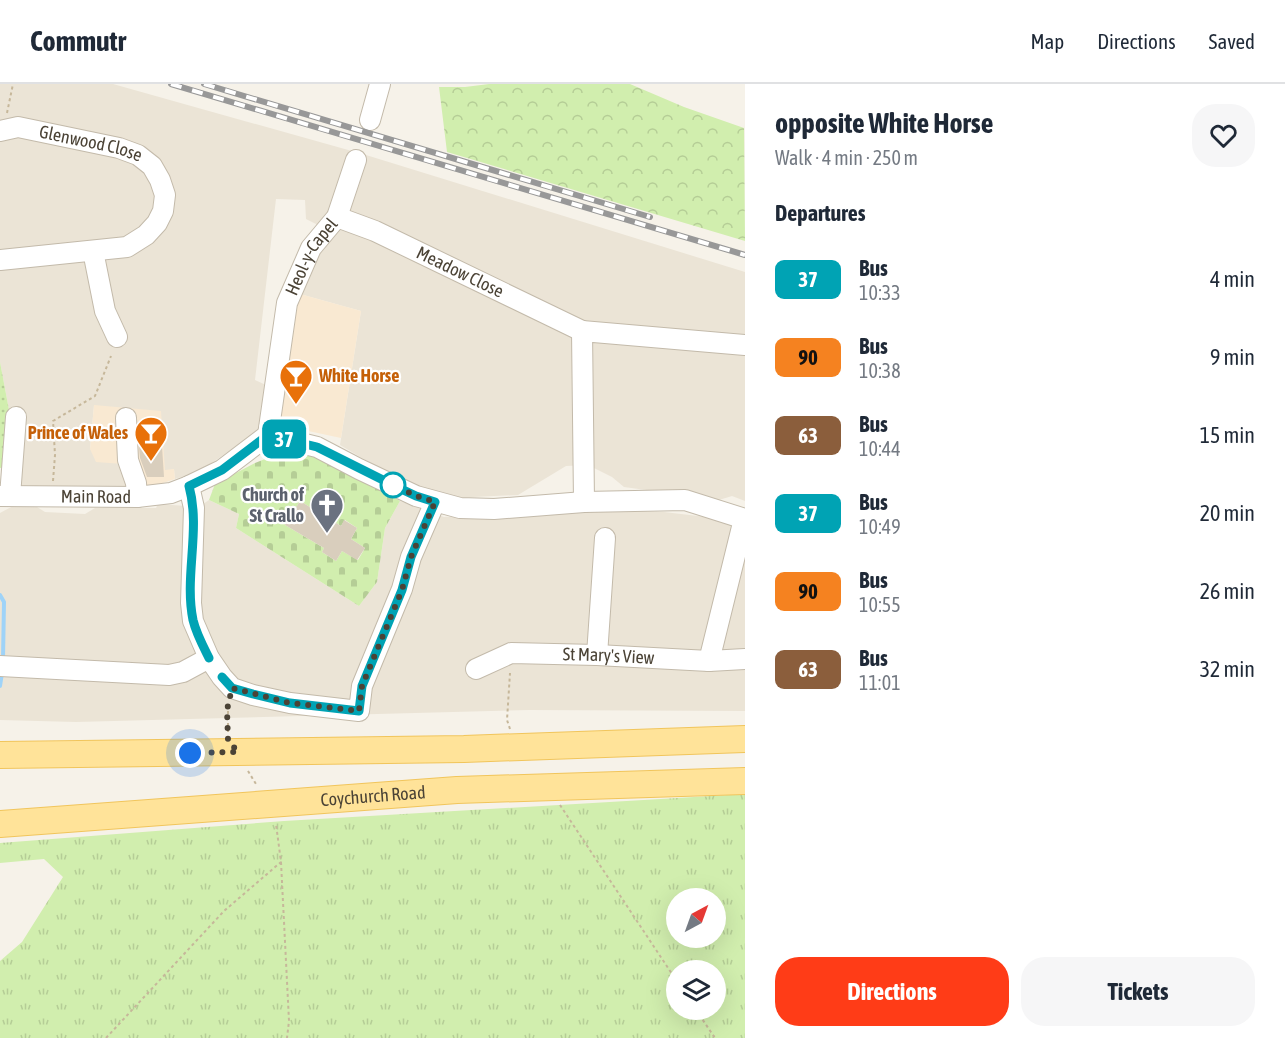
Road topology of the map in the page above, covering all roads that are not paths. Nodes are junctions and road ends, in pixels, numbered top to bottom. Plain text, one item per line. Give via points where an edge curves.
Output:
1 (380, 84) edge
2 (370, 120) dead end
3 (1, 130) edge
4 (356, 160) dead end
5 (337, 217) junction
6 (93, 252) junction
7 (0, 260) edge
8 (582, 331) junction
9 (117, 337) dead end
10 (745, 345) edge
11 (16, 417) dead end
12 (126, 418) dead end
13 (268, 435) junction
14 (189, 486) junction
15 (5, 496) edge
16 (137, 497) junction
17 (435, 502) junction
18 (584, 502) junction
19 (745, 519) edge
20 (605, 538) dead end
21 (597, 655) junction
22 (209, 658) junction
23 (745, 660) edge
24 (709, 661) junction
25 (6, 666) edge
26 (476, 669) dead end
27 (745, 739) edge
28 (0, 755) edge
29 (745, 781) edge
30 (0, 824) edge

1 - 2 street
3 - 6 street, Glenwood Close via 18,127 119,148 152,166 165,195 157,223 127,247
4 - 5 street, Heol-y-Capel
5 - 8 street, Meadow Close via 375,231
5 - 13 street, Heol-y-Capel via 311,248 287,303
6 - 7 street, Glenwood Close
6 - 9 street via 105,311
8 - 10 street, Meadow Close
8 - 18 street
11 - 15 street
12 - 16 street via 128,460
13 - 14 street, Main Road via 222,470
13 - 17 street via 317,447 387,483
14 - 16 street, Main Road via 171,493
14 - 22 street via 194,508 193,621
15 - 16 street, Main Road
17 - 18 street via 460,508 494,509
17 - 22 street via 362,686 359,711 290,703 232,688
18 - 19 street via 685,500
19 - 24 street
20 - 21 street
21 - 24 street, St Mary's View
21 - 26 street, St Mary's View via 511,653
22 - 25 street via 169,675
23 - 24 street, St Mary's View
27 - 28 main road via 516,747
29 - 30 main road, Coychurch Road via 457,790

